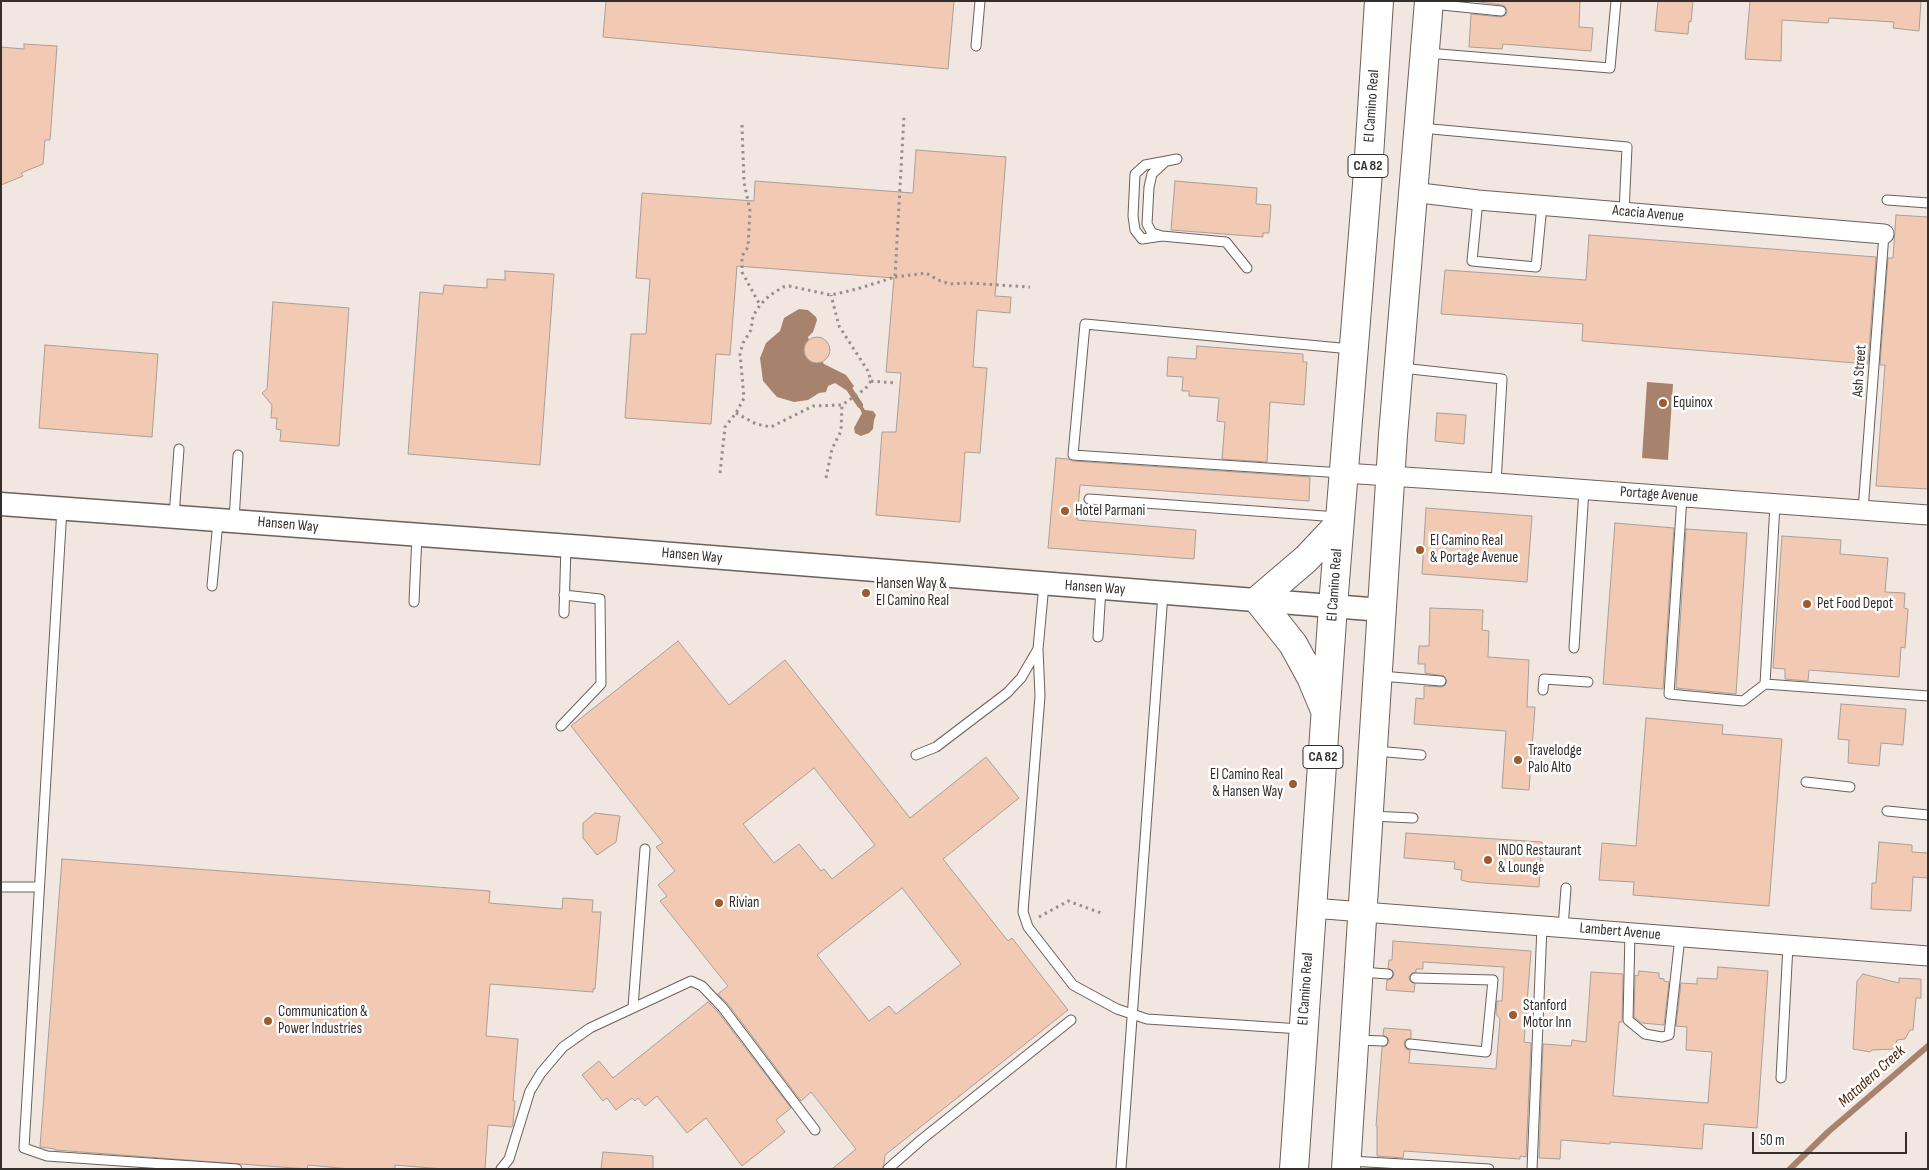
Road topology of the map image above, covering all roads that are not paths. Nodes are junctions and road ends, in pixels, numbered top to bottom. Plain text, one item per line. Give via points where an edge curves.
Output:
1 (980, 1) edge
2 (1379, 1) edge
3 (1616, 1) edge
4 (1429, 3) edge
5 (1501, 11) dead end
6 (976, 46) dead end
7 (1424, 53) junction
8 (1418, 128) junction
9 (1177, 159) dead end
10 (1165, 161) junction
11 (1412, 192) junction
12 (1478, 200) junction
13 (1887, 200) dead end
14 (1928, 203) edge
15 (1542, 205) junction
16 (1624, 212) junction
17 (1884, 234) joint
18 (1162, 236) junction
19 (1247, 268) dead end
20 (1354, 349) junction
21 (1398, 367) junction
22 (179, 449) dead end
23 (238, 455) dead end
24 (1344, 473) junction
25 (1390, 477) junction
26 (1496, 483) junction
27 (1584, 489) junction
28 (1682, 497) junction
29 (1089, 498) dead end
30 (1, 504) edge
31 (1775, 504) junction
32 (62, 508) junction
33 (1864, 510) junction
34 (1928, 515) edge
35 (174, 516) junction
36 (226, 520) junction
37 (1339, 521) junction
38 (417, 535) junction
39 (566, 546) junction
40 (1044, 584) junction
41 (212, 586) dead end
42 (1101, 588) junction
43 (1163, 593) junction
44 (564, 595) junction
45 (1258, 600) junction
46 (414, 602) dead end
47 (1333, 606) junction
48 (1382, 610) junction
49 (564, 614) dead end
50 (1098, 636) dead end
51 (1574, 648) dead end
52 (1038, 649) junction
53 (1378, 676) junction
54 (1441, 681) dead end
55 (1588, 682) dead end
56 (1765, 684) junction
57 (1542, 690) dead end
58 (1928, 696) edge
59 (1326, 711) junction
60 (560, 726) dead end
61 (1373, 750) junction
62 (916, 755) dead end
63 (1421, 755) dead end
64 (1806, 782) dead end
65 (1850, 788) dead end
66 (1888, 811) dead end
67 (1928, 815) edge
68 (1369, 816) junction
69 (1413, 818) dead end
70 (645, 849) dead end
71 (1, 887) edge
72 (39, 887) junction
73 (1566, 888) dead end
74 (1312, 908) junction
75 (1362, 912) junction
76 (1542, 926) junction
77 (1563, 927) junction
78 (1630, 933) junction
79 (1680, 937) junction
80 (1788, 945) junction
81 (1928, 956) edge
82 (1359, 972) junction
83 (1388, 974) dead end
84 (1415, 978) dead end
85 (633, 1007) junction
86 (1132, 1015) junction
87 (1071, 1020) dead end
88 (1304, 1030) junction
89 (1354, 1040) junction
90 (1383, 1042) dead end
91 (1410, 1044) dead end
92 (1781, 1078) dead end
93 (815, 1130) dead end
94 (1347, 1165) edge
95 (237, 1169) edge
96 (501, 1169) edge
97 (888, 1169) edge
98 (1121, 1169) edge
99 (1294, 1169) edge
100 (1489, 1169) edge
101 (1532, 1169) edge

1 - 6 lane
2 - 20 main road, El Camino Real / CA 82
3 - 7 lane via 1610,68
4 - 5 lane
4 - 7 main road
7 - 8 main road
8 - 11 main road
8 - 16 lane via 1627,147
9 - 10 lane
10 - 18 lane via 1152,174 1147,224 1152,232
10 - 18 lane via 1145,165 1136,174 1133,216 1135,230 1142,239
11 - 12 street, Acacia Avenue
11 - 21 main road
12 - 15 street, Acacia Avenue
12 - 15 lane via 1472,261 1536,267
13 - 14 lane
15 - 16 street, Acacia Avenue
16 - 17 street, Acacia Avenue
17 - 33 lane, Ash Street
18 - 19 lane via 1226,242
20 - 24 main road, El Camino Real / CA 82
20 - 24 lane via 1085,324 1073,455
21 - 25 main road
21 - 26 lane via 1502,378
22 - 35 lane
23 - 36 lane
24 - 25 street, Portage Avenue
24 - 37 main road, El Camino Real / CA 82
25 - 26 street, Portage Avenue
25 - 48 main road
26 - 27 street, Portage Avenue
27 - 28 street, Portage Avenue
27 - 51 lane
28 - 31 street, Portage Avenue
28 - 56 lane via 1669,694 1743,701
29 - 37 lane
30 - 32 street, Hansen Way
31 - 33 street, Portage Avenue
31 - 56 lane
32 - 35 street, Hansen Way
32 - 72 lane
33 - 34 street, Portage Avenue
35 - 36 street, Hansen Way
36 - 38 street, Hansen Way
36 - 41 lane
37 - 45 main road via 1306,559
37 - 47 main road, El Camino Real / CA 82
38 - 39 street, Hansen Way
38 - 46 lane
39 - 40 street, Hansen Way
39 - 44 lane
40 - 42 street, Hansen Way
40 - 52 lane
42 - 43 street, Hansen Way
42 - 50 lane
43 - 45 street, Hansen Way
43 - 86 lane
44 - 49 lane
44 - 60 lane via 600,599 601,684
45 - 47 street, Hansen Way
45 - 59 main road via 1293,644
47 - 48 street, Hansen Way
47 - 59 main road, El Camino Real / CA 82
48 - 53 main road
52 - 62 lane via 1021,678 1007,693 936,747
52 - 86 lane via 1040,696 1024,912 1028,927 1073,985
53 - 54 lane
53 - 61 main road
55 - 57 lane via 1544,679
56 - 58 lane
59 - 74 main road, El Camino Real / CA 82
61 - 63 lane
61 - 68 main road
64 - 65 lane
66 - 67 lane
68 - 69 lane
68 - 75 main road
70 - 85 lane
71 - 72 lane
72 - 95 lane via 24,1148 47,1156
73 - 77 lane
74 - 75 street, Lambert Avenue
74 - 88 main road, El Camino Real / CA 82
75 - 76 street, Lambert Avenue
75 - 82 main road
76 - 77 street, Lambert Avenue
76 - 101 lane
77 - 78 street, Lambert Avenue
78 - 79 street, Lambert Avenue
78 - 79 lane via 1628,1020 1645,1034 1662,1037 1669,1035
79 - 80 street, Lambert Avenue
80 - 81 street, Lambert Avenue
80 - 92 lane
82 - 83 lane
82 - 89 main road
84 - 91 lane via 1493,980 1486,1052
85 - 93 lane via 691,981 702,986 723,1008
85 - 96 lane via 590,1028 563,1047 540,1073 530,1091 509,1159
86 - 88 lane via 1147,1019
86 - 98 lane
87 - 97 lane
88 - 99 main road, El Camino Real / CA 82
89 - 90 lane
89 - 94 main road
94 - 100 lane

